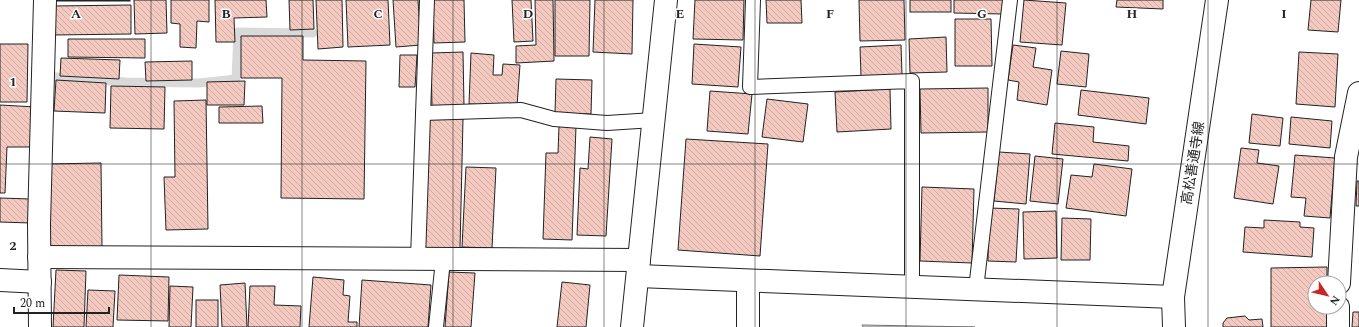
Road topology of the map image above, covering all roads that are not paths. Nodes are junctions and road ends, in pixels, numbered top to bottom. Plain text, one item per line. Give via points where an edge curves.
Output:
1 (45, 0) edge
2 (427, 0) edge
3 (666, 0) edge
4 (753, 0) edge
5 (1010, 0) edge
6 (1217, 0) edge
7 (1359, 93) edge
8 (423, 113) junction
9 (654, 120) junction
10 (39, 257) junction
11 (418, 259) junction
12 (443, 260) junction
13 (638, 268) junction
14 (1339, 275) edge
15 (0, 280) edge
16 (748, 281) junction
17 (40, 282) junction
18 (912, 287) junction
19 (976, 289) junction
20 (1173, 297) junction
21 (1338, 315) edge
22 (40, 327) edge
23 (436, 327) edge
24 (632, 327) edge
25 (748, 327) edge
26 (1174, 327) edge
27 (1338, 327) edge

1 - 10 street
2 - 8 lane
3 - 9 street
4 - 18 lane via 750,87 912,81
5 - 19 lane
6 - 20 street, 高松善通寺線
7 - 14 street via 1346,157
8 - 9 lane via 521,110 554,118 607,123
8 - 11 lane
9 - 13 street
10 - 11 street
10 - 17 street
11 - 12 street
12 - 13 street
12 - 23 lane
13 - 16 street
13 - 24 street
15 - 17 street
16 - 18 street
16 - 25 street
17 - 22 street
18 - 19 street
19 - 20 street
20 - 26 street, 高松善通寺線
21 - 27 street

